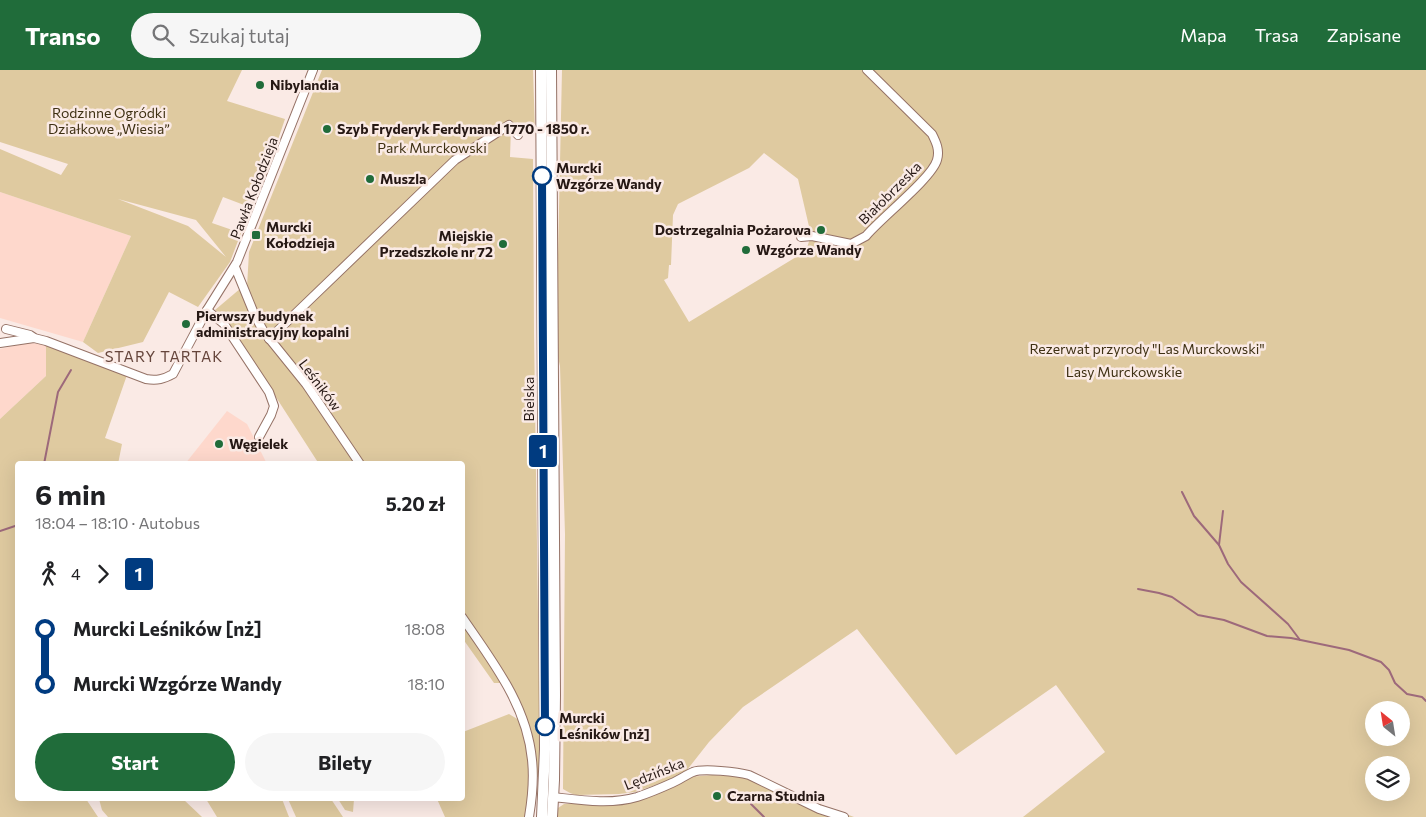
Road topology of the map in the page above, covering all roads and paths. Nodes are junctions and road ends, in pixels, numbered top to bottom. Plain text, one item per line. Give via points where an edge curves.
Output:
1 (313, 70) edge
2 (541, 70) edge
3 (551, 70) edge
4 (867, 70) edge
5 (518, 135) dead end
6 (801, 237) dead end
7 (235, 266) junction
8 (207, 310) junction
9 (3, 327) edge
10 (34, 338) junction
11 (269, 338) junction
12 (10, 341) junction
13 (0, 343) edge
14 (259, 437) dead end
15 (358, 461) edge
16 (465, 622) edge
17 (553, 797) junction
18 (529, 817) edge
19 (542, 817) edge
20 (552, 817) edge
21 (844, 817) edge

1 - 7 street, Pawła Kołodzieja
2 - 19 main road, Bielska via 545,731
3 - 17 main road, Bielska
4 - 6 street, Białobrzeska via 932,134 938,158 918,184 856,242
5 - 11 street via 509,125 455,160
7 - 8 street, Pawła Kołodzieja
7 - 11 street, Leśników via 255,316
8 - 10 street, Pawła Kołodzieja via 173,374 156,380
8 - 14 street via 224,324 269,392 274,406
9 - 10 street
9 - 12 street
10 - 12 street
11 - 15 street, Leśników via 306,384
12 - 13 street
16 - 18 street via 504,680 524,722 533,761
17 - 20 main road, Bielska
17 - 21 street, Lędzińska via 618,801 637,797 694,772 740,772 819,809

